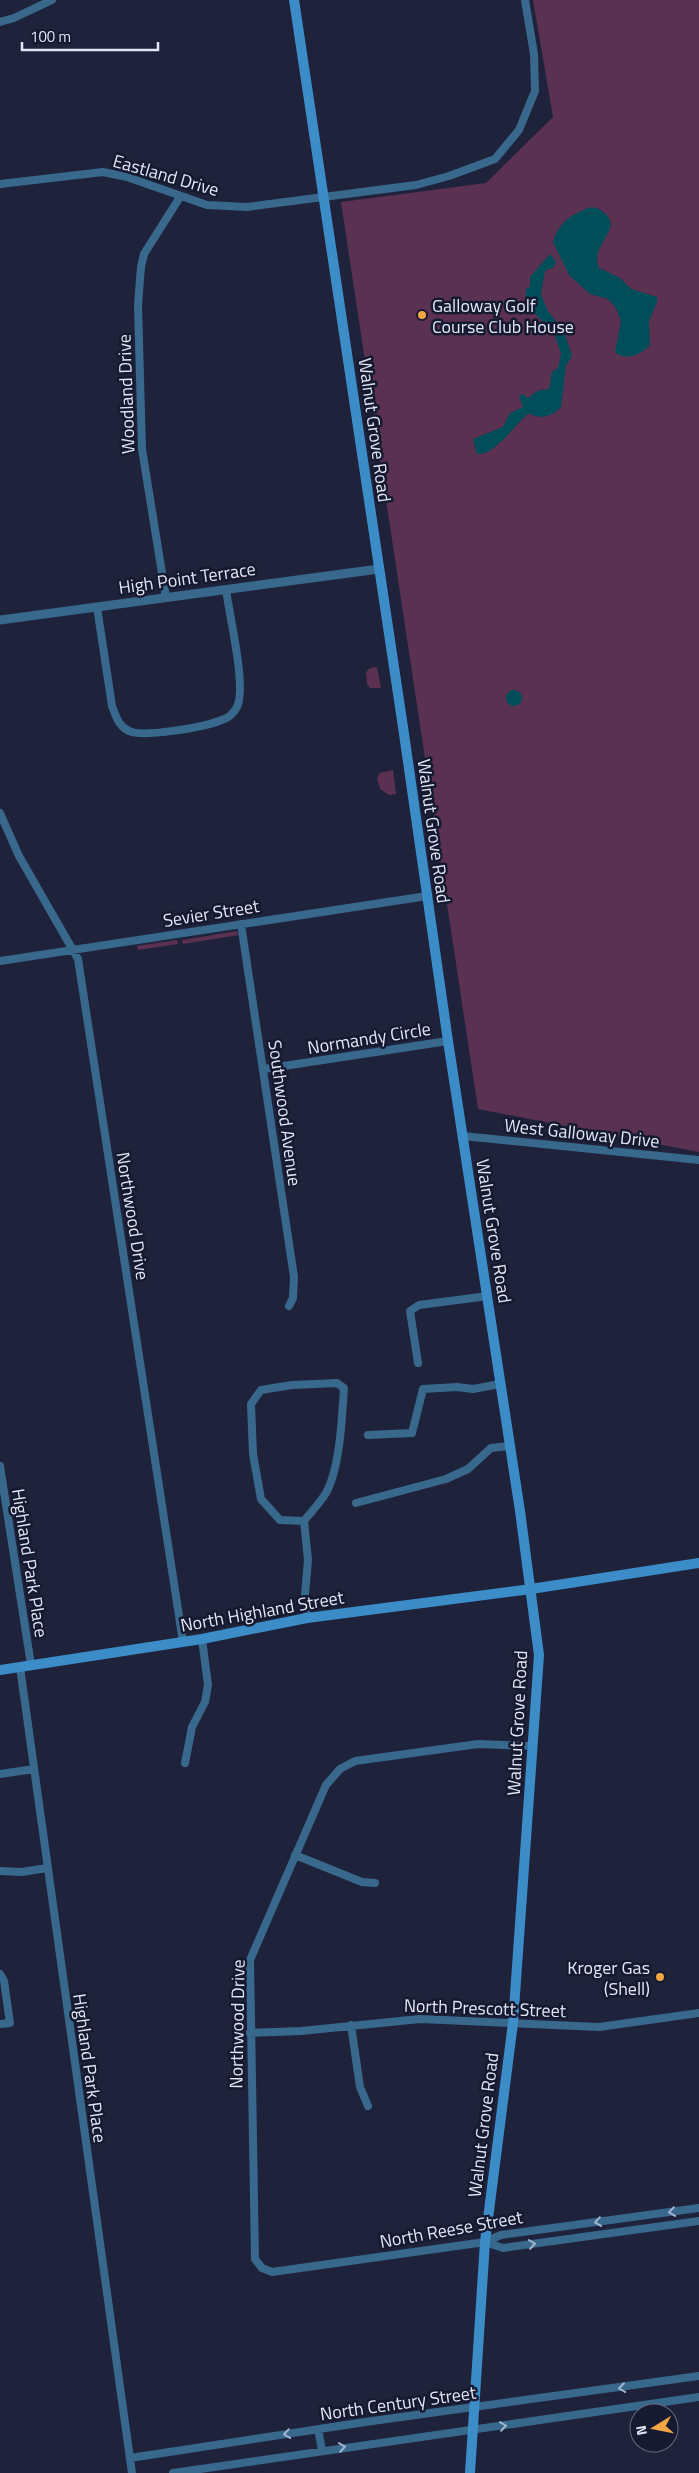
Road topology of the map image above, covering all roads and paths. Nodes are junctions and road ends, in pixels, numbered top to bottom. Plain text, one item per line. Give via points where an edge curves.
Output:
1 (52, 0) edge
2 (294, 0) edge
3 (525, 0) edge
4 (0, 22) edge
5 (0, 184) edge
6 (180, 197) junction
7 (323, 198) junction
8 (379, 569) junction
9 (226, 590) junction
10 (166, 598) junction
11 (97, 607) junction
12 (0, 619) edge
13 (0, 813) edge
14 (427, 896) junction
15 (242, 924) junction
16 (74, 949) junction
17 (0, 961) edge
18 (448, 1041) junction
19 (264, 1069) junction
20 (463, 1136) junction
21 (699, 1161) edge
22 (488, 1296) junction
23 (289, 1306) dead end
24 (418, 1363) dead end
25 (500, 1384) junction
26 (368, 1435) dead end
27 (509, 1446) junction
28 (0, 1466) edge
29 (356, 1503) dead end
30 (304, 1521) junction
31 (699, 1563) edge
32 (531, 1589) junction
33 (307, 1618) junction
34 (202, 1639) junction
35 (183, 1642) junction
36 (25, 1666) junction
37 (0, 1670) edge
38 (533, 1746) junction
39 (185, 1763) dead end
40 (34, 1769) junction
41 (0, 1774) edge
42 (295, 1855) junction
43 (47, 1868) junction
44 (0, 1871) edge
45 (375, 1883) dead end
46 (0, 1974) edge
47 (699, 2013) edge
48 (513, 2023) junction
49 (0, 2024) edge
50 (351, 2025) junction
51 (250, 2032) junction
52 (368, 2106) dead end
53 (699, 2208) edge
54 (646, 2216) junction
55 (699, 2221) edge
56 (648, 2228) junction
57 (485, 2242) junction
58 (262, 2268) joint
59 (699, 2376) edge
60 (699, 2397) edge
61 (475, 2408) junction
62 (318, 2429) junction
63 (474, 2430) junction
64 (322, 2450) junction
65 (130, 2458) junction
66 (132, 2473) edge
67 (172, 2473) edge
68 (470, 2473) edge

1 - 4 street
2 - 7 main road, Walnut Grove Road
3 - 7 street, Eastland Drive via 534,54 535,91 519,130 495,160 416,185
5 - 6 street, Eastland Drive via 103,172
6 - 7 street, Eastland Drive via 233,208
6 - 10 street, Woodland Drive via 144,254 138,290 142,449
7 - 8 main road, Walnut Grove Road
8 - 9 street, High Point Terrace
8 - 14 main road, Walnut Grove Road
9 - 10 street, High Point Terrace
9 - 11 street via 240,691 237,708 215,723 146,734 135,734 122,727 112,706
10 - 11 street, High Point Terrace
11 - 12 street, High Point Terrace
13 - 16 street, Northwood Drive via 19,856
14 - 15 street, Sevier Street
14 - 18 main road, Walnut Grove Road
15 - 16 street, Sevier Street
15 - 19 street, Southwood Avenue
16 - 17 street, Sevier Street
16 - 35 street, Northwood Drive
18 - 19 street, Normandy Circle
18 - 20 main road, Walnut Grove Road
19 - 23 street, Southwood Avenue via 294,1277 293,1298
20 - 21 street, West Galloway Drive
20 - 22 main road, Walnut Grove Road
22 - 24 street via 419,1305 410,1311
22 - 25 main road, Walnut Grove Road
25 - 26 street via 473,1389 423,1389 412,1433
25 - 27 main road, Walnut Grove Road
27 - 29 street via 491,1448 468,1469 446,1479
27 - 32 main road, Walnut Grove Road
28 - 36 street, Highland Park Place
30 - 30 street via 326,1493 332,1473 339,1442 344,1388 337,1383 261,1390 251,1404 254,1454 262,1499 280,1520
30 - 33 street via 308,1560
31 - 32 main road, North Highland Street
32 - 33 main road, North Highland Street
32 - 38 main road, Walnut Grove Road via 539,1654
33 - 34 main road, North Highland Street
34 - 35 main road, North Highland Street
34 - 39 street via 208,1685 205,1702 192,1727
35 - 36 main road, North Highland Street
36 - 37 main road, North Highland Street
36 - 40 street, Highland Park Place
38 - 42 street, Northwood Drive via 478,1744 354,1761 340,1769 326,1785
38 - 48 main road, Walnut Grove Road
40 - 41 street
40 - 43 street, Highland Park Place
42 - 45 street via 362,1882
42 - 51 street, Northwood Drive via 250,1960
43 - 44 street
43 - 65 street, Highland Park Place
46 - 49 street via 4,1981 10,2023
47 - 48 street, North Prescott Street via 599,2027
48 - 50 street, North Prescott Street via 420,2019
48 - 57 main road, Walnut Grove Road
50 - 51 street, North Prescott Street via 302,2031
50 - 52 street via 360,2087
51 - 58 street, Northwood Drive via 255,2259
53 -> 54 street, North Reese Street
54 - 56 street
54 -> 57 street, North Reese Street via 500,2235
55 - 56 street
57 -> 56 street via 503,2248
57 - 58 street, North Reese Street via 272,2272
57 - 61 main road, Walnut Grove Road
59 -> 61 street, North Century Street
63 -> 60 street, North Century Street
61 - 62 street, North Century Street
61 - 63 main road, Walnut Grove Road
62 - 64 street
62 -> 65 street, North Century Street
64 -> 63 street, North Century Street
63 - 68 main road, Walnut Grove Road
64 - 67 street, North Century Street
65 - 66 street, Highland Park Place

